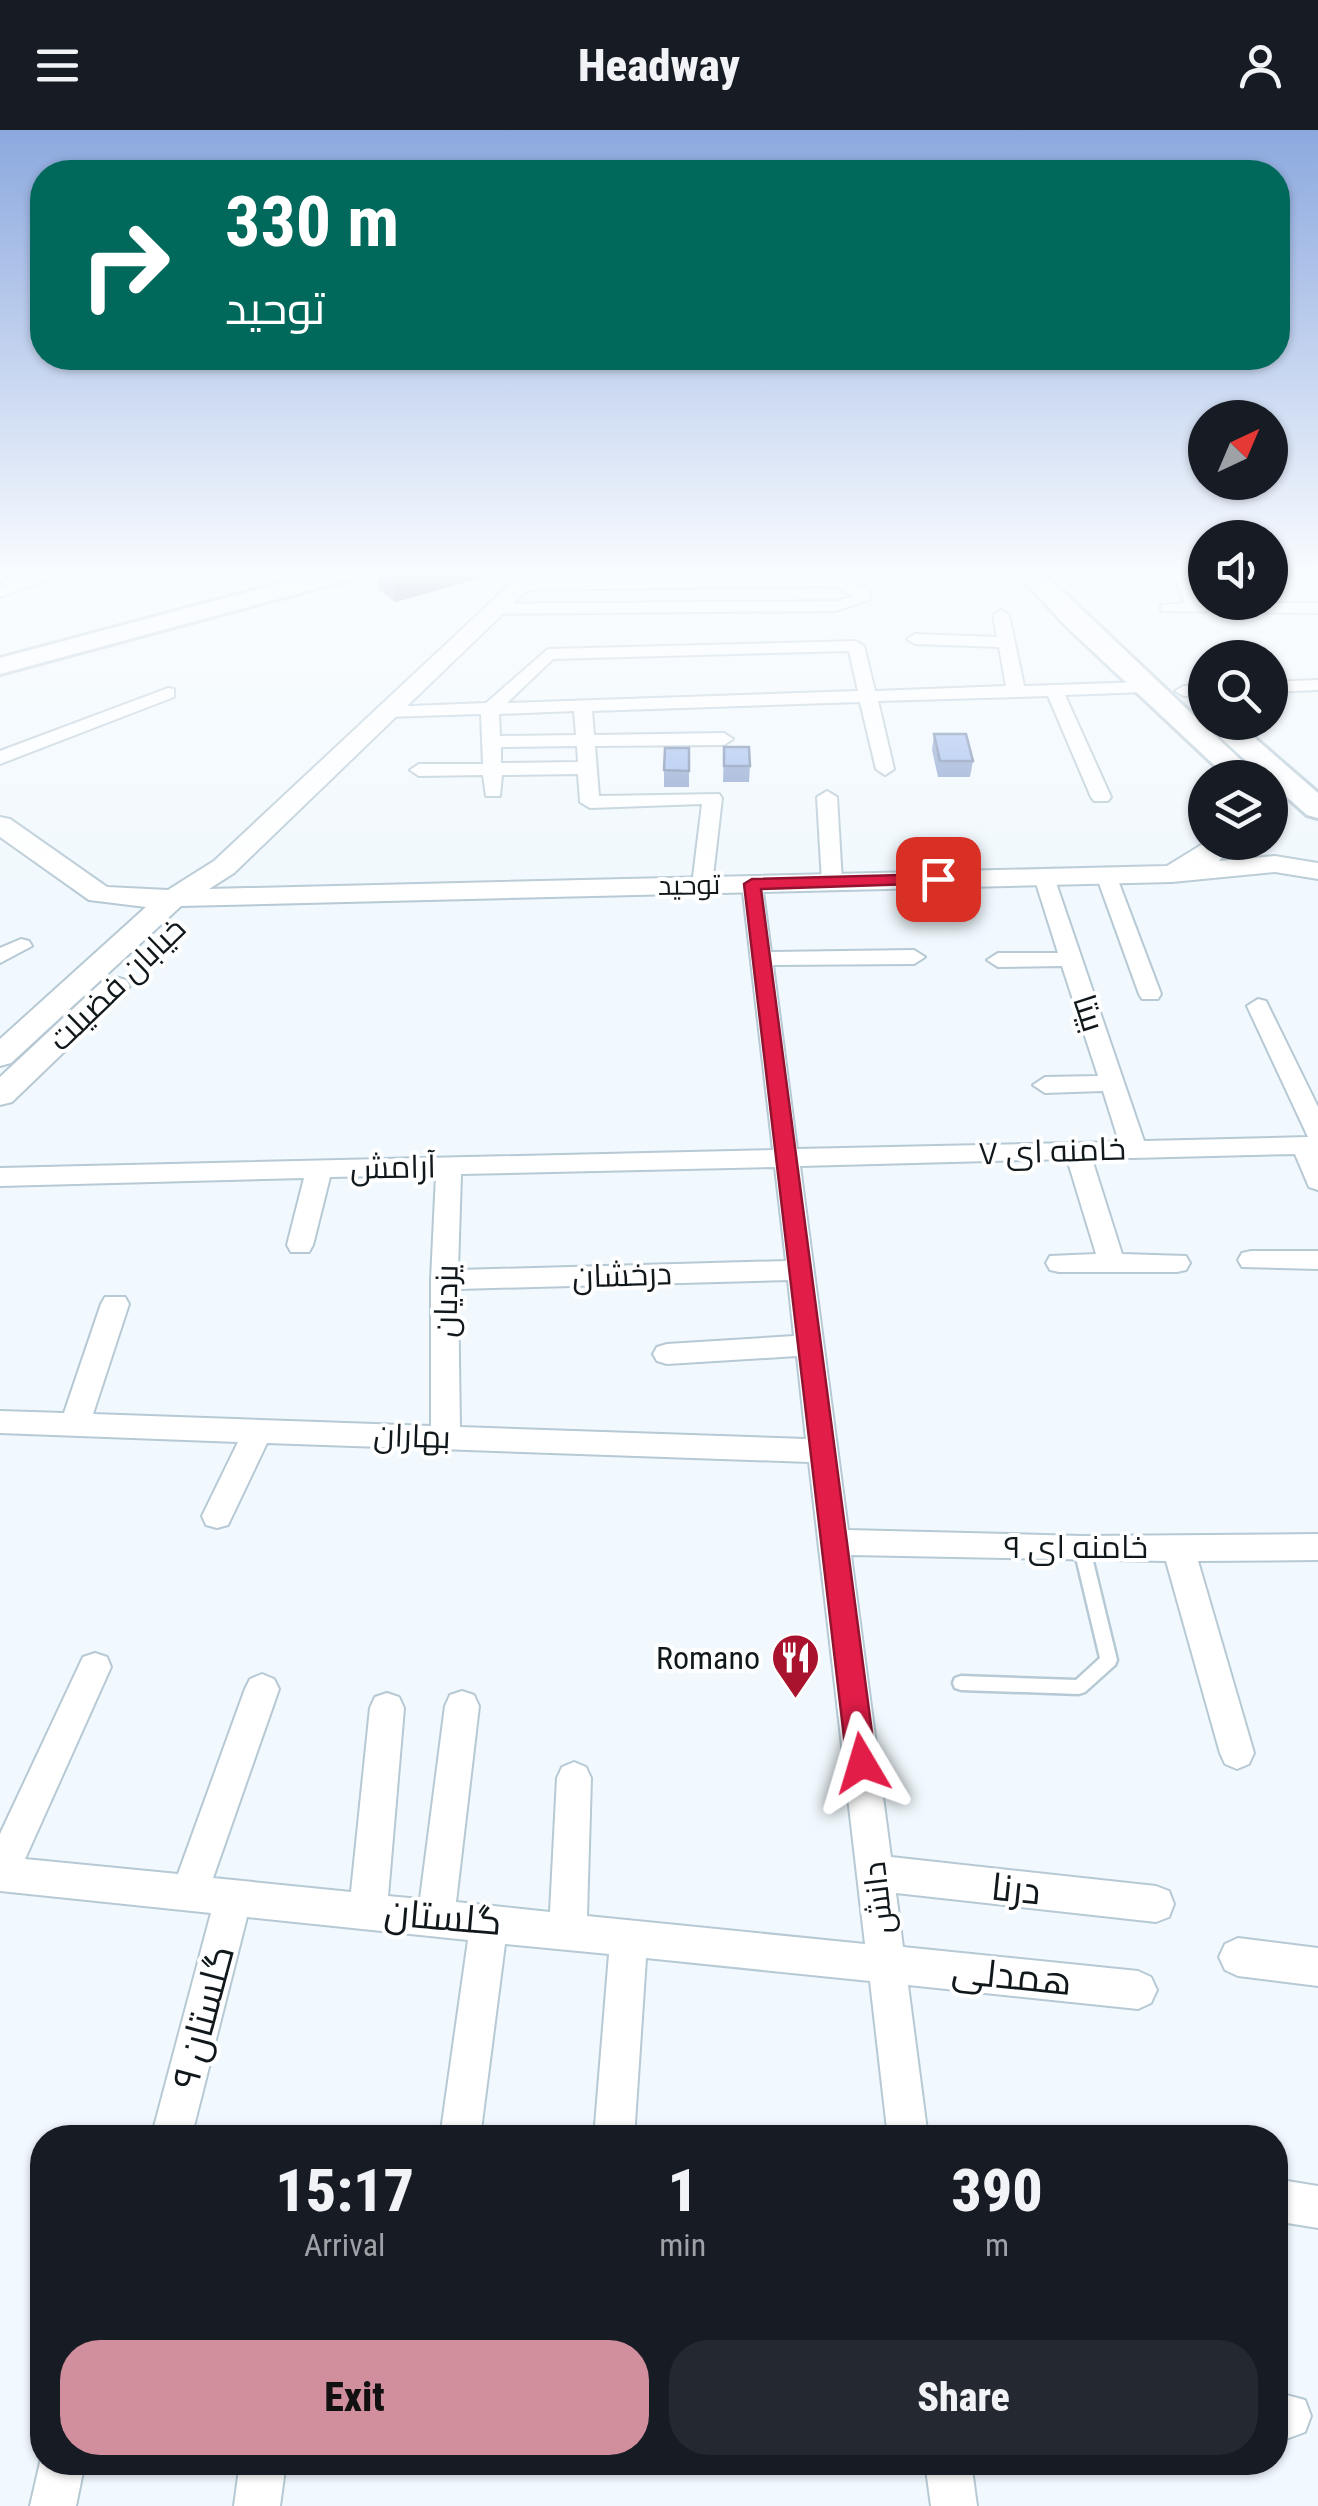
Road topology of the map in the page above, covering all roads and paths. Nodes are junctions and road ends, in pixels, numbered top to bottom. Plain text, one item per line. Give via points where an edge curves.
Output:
1 (416, 683) edge
2 (518, 683) edge
3 (865, 683) edge
4 (1015, 683) edge
5 (1142, 683) edge
6 (1318, 684) edge
7 (1288, 686) edge
8 (1146, 687) junction
9 (1054, 690) junction
10 (1016, 691) junction
11 (168, 693) dead end
12 (868, 696) junction
13 (583, 706) junction
14 (490, 709) junction
15 (385, 712) junction
16 (586, 740) junction
17 (724, 740) dead end
18 (1240, 740) edge
19 (491, 742) junction
20 (0, 758) edge
21 (1220, 760) edge
22 (589, 768) junction
23 (884, 768) dead end
24 (419, 770) dead end
25 (492, 770) junction
26 (493, 792) dead end
27 (1101, 796) dead end
28 (828, 797) dead end
29 (1318, 809) edge
30 (1288, 815) edge
31 (0, 824) edge
32 (1318, 842) edge
33 (0, 846) edge
34 (1199, 860) edge
35 (224, 866) junction
36 (1318, 871) edge
37 (1172, 874) junction
38 (1106, 875) junction
39 (1044, 877) junction
40 (832, 882) junction
41 (752, 884) junction
42 (702, 885) junction
43 (207, 897) junction
44 (120, 898) junction
45 (172, 899) junction
46 (91, 913) junction
47 (123, 946) junction
48 (914, 956) dead end
49 (1071, 958) junction
50 (762, 959) junction
51 (998, 960) dead end
52 (1150, 994) dead end
53 (1258, 1006) dead end
54 (0, 1056) edge
55 (1112, 1083) junction
56 (1045, 1085) dead end
57 (0, 1095) edge
58 (1313, 1141) edge
59 (1134, 1149) junction
60 (1077, 1151) junction
61 (786, 1158) junction
62 (449, 1166) junction
63 (319, 1169) junction
64 (0, 1178) edge
65 (1318, 1181) edge
66 (300, 1245) dead end
67 (1251, 1260) dead end
68 (1318, 1260) edge
69 (1059, 1262) dead end
70 (1112, 1263) junction
71 (1176, 1263) dead end
72 (800, 1270) junction
73 (444, 1280) junction
74 (115, 1304) dead end
75 (810, 1346) junction
76 (667, 1354) dead end
77 (0, 1422) edge
78 (75, 1424) junction
79 (257, 1432) junction
80 (446, 1436) junction
81 (823, 1452) junction
82 (217, 1516) dead end
83 (834, 1542) junction
84 (1318, 1546) edge
85 (1178, 1548) junction
86 (1082, 1550) junction
87 (95, 1668) dead end
88 (961, 1683) dead end
89 (262, 1689) dead end
90 (462, 1706) dead end
91 (387, 1708) dead end
92 (1237, 1753) dead end
93 (574, 1778) dead end
94 (0, 1874) edge
95 (876, 1874) junction
96 (190, 1892) junction
97 (234, 1897) junction
98 (1156, 1904) dead end
99 (368, 1910) junction
100 (436, 1916) junction
101 (489, 1922) junction
102 (568, 1930) junction
103 (629, 1936) junction
104 (1238, 1957) dead end
105 (886, 1962) junction
106 (1318, 1966) edge
107 (1138, 1990) dead end
108 (174, 2125) edge
109 (462, 2125) edge
110 (615, 2125) edge
111 (906, 2125) edge
112 (1288, 2202) edge
113 (1318, 2207) edge
114 (59, 2475) edge
115 (261, 2475) edge
116 (950, 2475) edge
117 (53, 2506) edge
118 (257, 2506) edge
119 (954, 2506) edge

1 - 15 main road, خیابان فضیلت
2 - 14 street
3 - 12 street
4 - 10 street
5 - 8 main road
6 - 7 street
8 - 9 street
8 - 21 main road
9 - 10 street
9 - 27 street
10 - 12 street
11 - 20 street
12 - 13 street
12 - 23 street
13 - 14 street
13 - 16 street
14 - 15 street
14 - 19 street
15 - 35 main road, خیابان فضیلت
16 - 17 street
16 - 19 street
16 - 22 street
18 - 29 main road
19 - 25 street
22 - 25 street
22 - 42 street via 590,802 712,798
24 - 25 street
25 - 26 street
28 - 40 street
30 - 32 main road
31 - 44 main road via 99,894
33 - 46 main road
34 - 37 main road, توحید
35 - 43 main road, خیابان فضیلت
35 - 45 main road, خیابان فضیلت
36 - 37 main road via 1274,864
37 - 38 main road, توحید
38 - 39 main road, توحید
38 - 52 street
39 - 40 main road, توحید
39 - 49 street, بیتا
40 - 41 main road, توحید
41 - 42 main road, توحید
41 - 50 street, دانش
42 - 43 main road, توحید
43 - 45 main road, توحید
43 - 57 main road, خیابان فضیلت
44 - 45 main road, توحید
44 - 46 main road via 117,912
45 - 47 main road, خیابان فضیلت
46 - 47 main road
47 - 54 main road, خیابان فضیلت
48 - 50 street
49 - 51 street
49 - 55 street, بیتا
50 - 61 street, دانش
53 - 58 street
55 - 56 street
55 - 59 street, بیتا
58 - 59 street, خامنه ای ۷
58 - 65 street
59 - 60 street, خامنه ای ۷
60 - 61 street, خامنه ای ۷
60 - 70 street
61 - 62 street, آرامش
61 - 72 street, دانش
62 - 63 street, آرامش
62 - 73 street, یزدیان
63 - 64 street, آرامش
63 - 66 street
67 - 68 street
69 - 70 street
70 - 71 street
72 - 73 street, درخشان
72 - 75 street, دانش
73 - 80 street, یزدیان
74 - 78 street
75 - 76 street
75 - 81 street, دانش
77 - 78 street, بهاران
78 - 79 street, بهاران
79 - 80 street, بهاران
79 - 82 street
80 - 81 street, بهاران
81 - 83 street, دانش
83 - 86 street, خامنه ای ۹
83 - 95 street, دانش
84 - 85 street, خامنه ای ۹
85 - 86 street, خامنه ای ۹
85 - 92 street
86 - 88 lane via 1109,1660 1079,1687
87 - 94 street
89 - 96 street
90 - 100 street
91 - 99 street
93 - 102 street
94 - 96 street, گلستان
95 - 98 street, درنا
95 - 105 street, دانش
96 - 97 street, گلستان
97 - 99 street, گلستان
97 - 108 street, گلستان ۹
99 - 100 street, گلستان
100 - 101 street, گلستان
101 - 102 street, گلستان
101 - 109 street
102 - 103 street, گلستان
103 - 105 street, گلستان
103 - 110 street
104 - 106 street
105 - 107 street, همدلی
105 - 111 street, دانش
112 - 113 street
114 - 117 street
115 - 118 street
116 - 119 street

